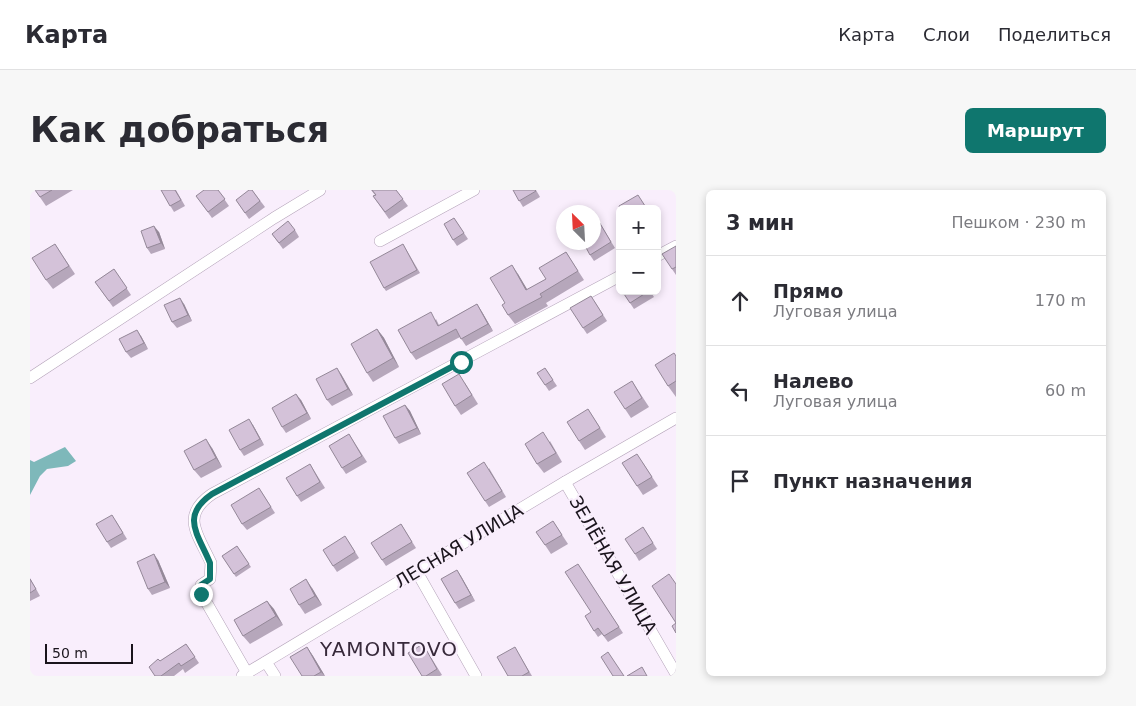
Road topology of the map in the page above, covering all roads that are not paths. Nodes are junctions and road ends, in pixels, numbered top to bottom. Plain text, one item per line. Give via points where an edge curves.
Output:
1 (320, 190) edge
2 (474, 190) edge
3 (380, 241) dead end
4 (676, 246) edge
5 (661, 254) edge
6 (616, 278) edge
7 (30, 378) edge
8 (676, 418) edge
9 (565, 482) junction
10 (417, 572) junction
11 (266, 662) junction
12 (676, 674) edge
13 (245, 675) edge
14 (275, 676) edge
15 (476, 676) edge

1 - 7 street
2 - 3 street
4 - 5 street
6 - 13 street via 201,502 194,513 193,523 211,568 210,579 201,585 201,594
8 - 9 street, ЛЕСНАЯ УЛИЦА
9 - 10 street, ЛЕСНАЯ УЛИЦА
9 - 12 street, ЗЕЛЁНАЯ УЛИЦА
10 - 11 street, ЛЕСНАЯ УЛИЦА
10 - 15 street
11 - 13 street, ЛЕСНАЯ УЛИЦА
11 - 14 street

